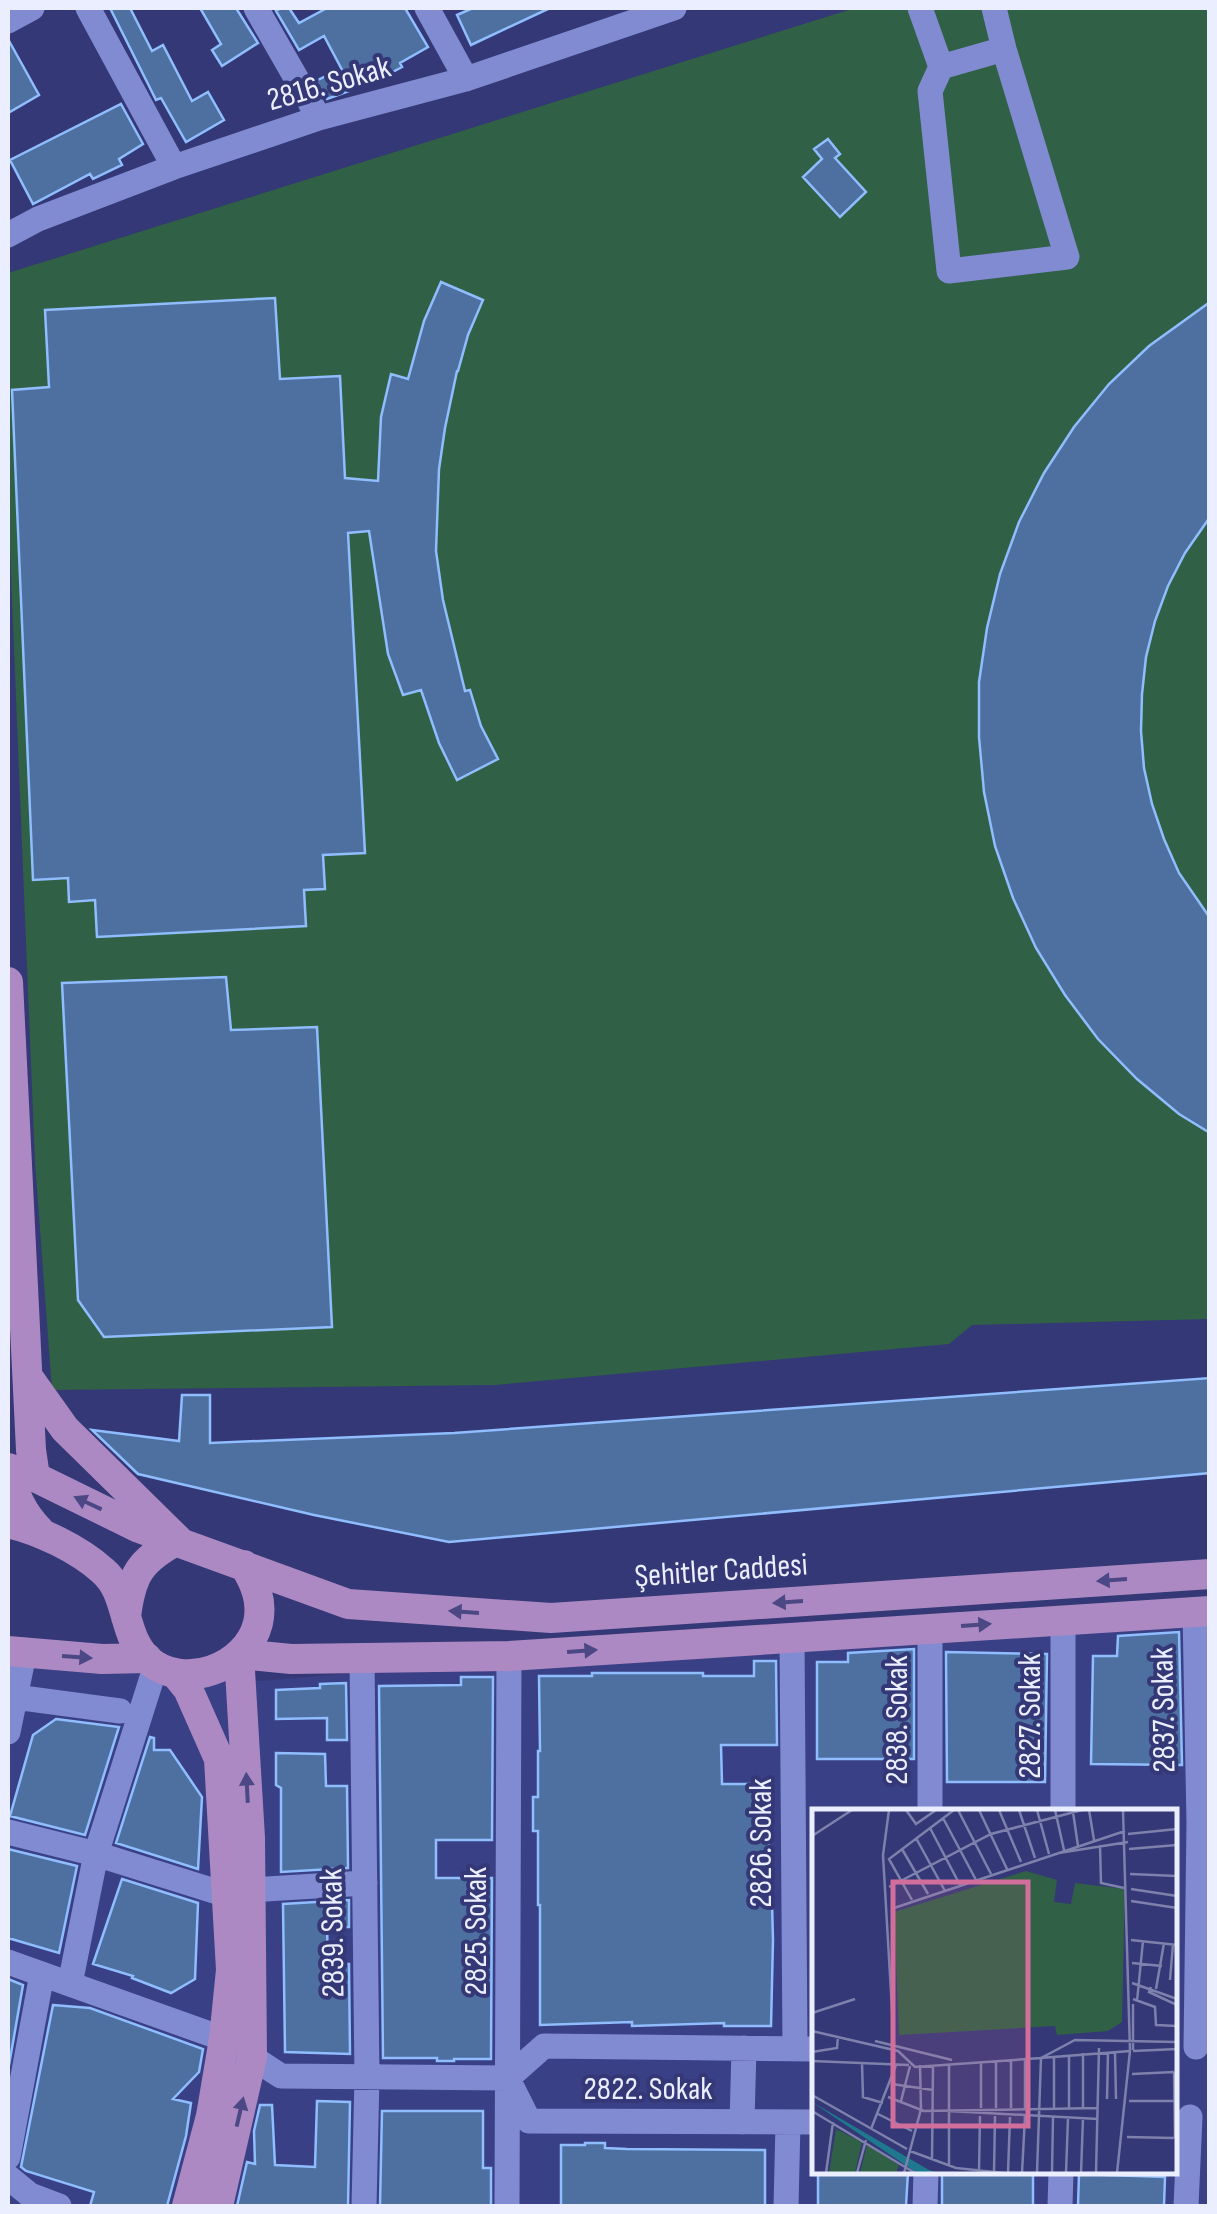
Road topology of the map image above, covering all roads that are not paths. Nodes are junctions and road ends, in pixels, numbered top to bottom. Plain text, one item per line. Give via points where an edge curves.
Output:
1 (32, 8) edge
2 (88, 8) edge
3 (256, 8) edge
4 (427, 8) edge
5 (594, 8) edge
6 (674, 8) edge
7 (920, 8) edge
8 (994, 8) edge
9 (8, 21) edge
10 (607, 31) junction
11 (1004, 50) junction
12 (941, 68) junction
13 (466, 79) junction
14 (320, 118) junction
15 (174, 166) junction
16 (8, 235) edge
17 (8, 982) edge
18 (28, 1376) junction
19 (17, 1471) edge
20 (8, 1524) edge
21 (40, 1531) junction
22 (178, 1540) junction
23 (244, 1565) junction
24 (1210, 1574) edge
25 (1202, 1611) edge
26 (126, 1617) junction
27 (1063, 1620) junction
28 (930, 1628) junction
29 (792, 1636) junction
30 (16, 1653) edge
31 (240, 1654) junction
32 (509, 1656) junction
33 (362, 1658) junction
34 (159, 1666) junction
35 (15, 1697) junction
36 (120, 1712) dead end
37 (8, 1732) edge
38 (930, 1809) edge
39 (1063, 1809) edge
40 (8, 1832) edge
41 (96, 1854) junction
42 (365, 1883) junction
43 (239, 1893) junction
44 (8, 1962) edge
45 (42, 1974) junction
46 (70, 1984) junction
47 (224, 2039) junction
48 (1193, 2047) edge
49 (744, 2048) junction
50 (805, 2049) edge
51 (252, 2057) junction
52 (367, 2077) junction
53 (508, 2078) junction
54 (1191, 2117) edge
55 (742, 2122) junction
56 (788, 2122) junction
57 (812, 2122) edge
58 (8, 2158) edge
59 (926, 2174) edge
60 (1061, 2174) edge
61 (8, 2177) edge
62 (59, 2206) edge
63 (187, 2206) edge
64 (218, 2206) edge
65 (364, 2206) edge
66 (507, 2206) edge
67 (786, 2206) edge
68 (925, 2206) edge
69 (1060, 2206) edge
70 (1186, 2206) edge

1 - 9 street
2 - 15 street
3 - 14 street
4 - 13 street
5 - 10 street
6 - 10 street, 2816. Sokak
7 - 12 street
8 - 11 street
10 - 13 street, 2816. Sokak
11 - 12 street
11 - 12 street via 1067,257 948,271 930,91
13 - 14 street, 2816. Sokak
14 - 15 street, 2816. Sokak
15 - 16 street, 2816. Sokak
17 - 18 main road
18 - 19 main road
18 - 22 main road via 65,1429
19 - 21 main road via 19,1504
22 -> 19 main road, Şehitler Caddesi
20 - 21 main road
21 - 26 main road via 104,1571
22 - 23 main road, Şehitler Caddesi
22 - 26 main road via 139,1570
24 -> 23 main road, Şehitler Caddesi via 551,1618 348,1604
23 - 31 main road via 260,1601 252,1639
25 - 27 main road
25 - 48 street, 2837. Sokak
26 - 34 main road via 132,1640
28 -> 27 main road
27 - 39 street, 2827. Sokak
28 - 29 main road
28 - 38 street, 2838. Sokak
32 -> 29 main road
29 - 50 street, 2826. Sokak
30 -> 34 main road
30 - 35 street
31 - 33 main road
31 - 34 main road via 198,1675
43 -> 31 main road via 250,1838
32 - 33 main road
32 - 53 street, 2825. Sokak
33 - 42 street, 2839. Sokak
34 - 41 street
34 - 43 main road via 188,1690 219,1759
35 - 36 street
35 - 37 street
40 - 41 street
41 - 43 street
41 - 46 street
42 - 43 street
42 - 52 street, 2839. Sokak
43 - 47 main road
43 - 51 main road
44 - 45 street
45 - 46 street
45 - 58 street
46 - 47 street
47 - 51 street
47 - 63 main road
49 - 50 street, 2822. Sokak
49 - 53 street, 2822. Sokak via 544,2046
49 - 55 street
51 - 52 street via 281,2076
64 -> 51 main road
52 - 53 street
52 - 65 street, 2839. Sokak
53 - 55 street, 2822. Sokak via 530,2121
53 - 66 street, 2825. Sokak
54 - 70 street
55 - 56 street, 2822. Sokak
56 - 57 street, 2822. Sokak
56 - 67 street
59 - 68 street
60 - 69 street
61 - 62 street

